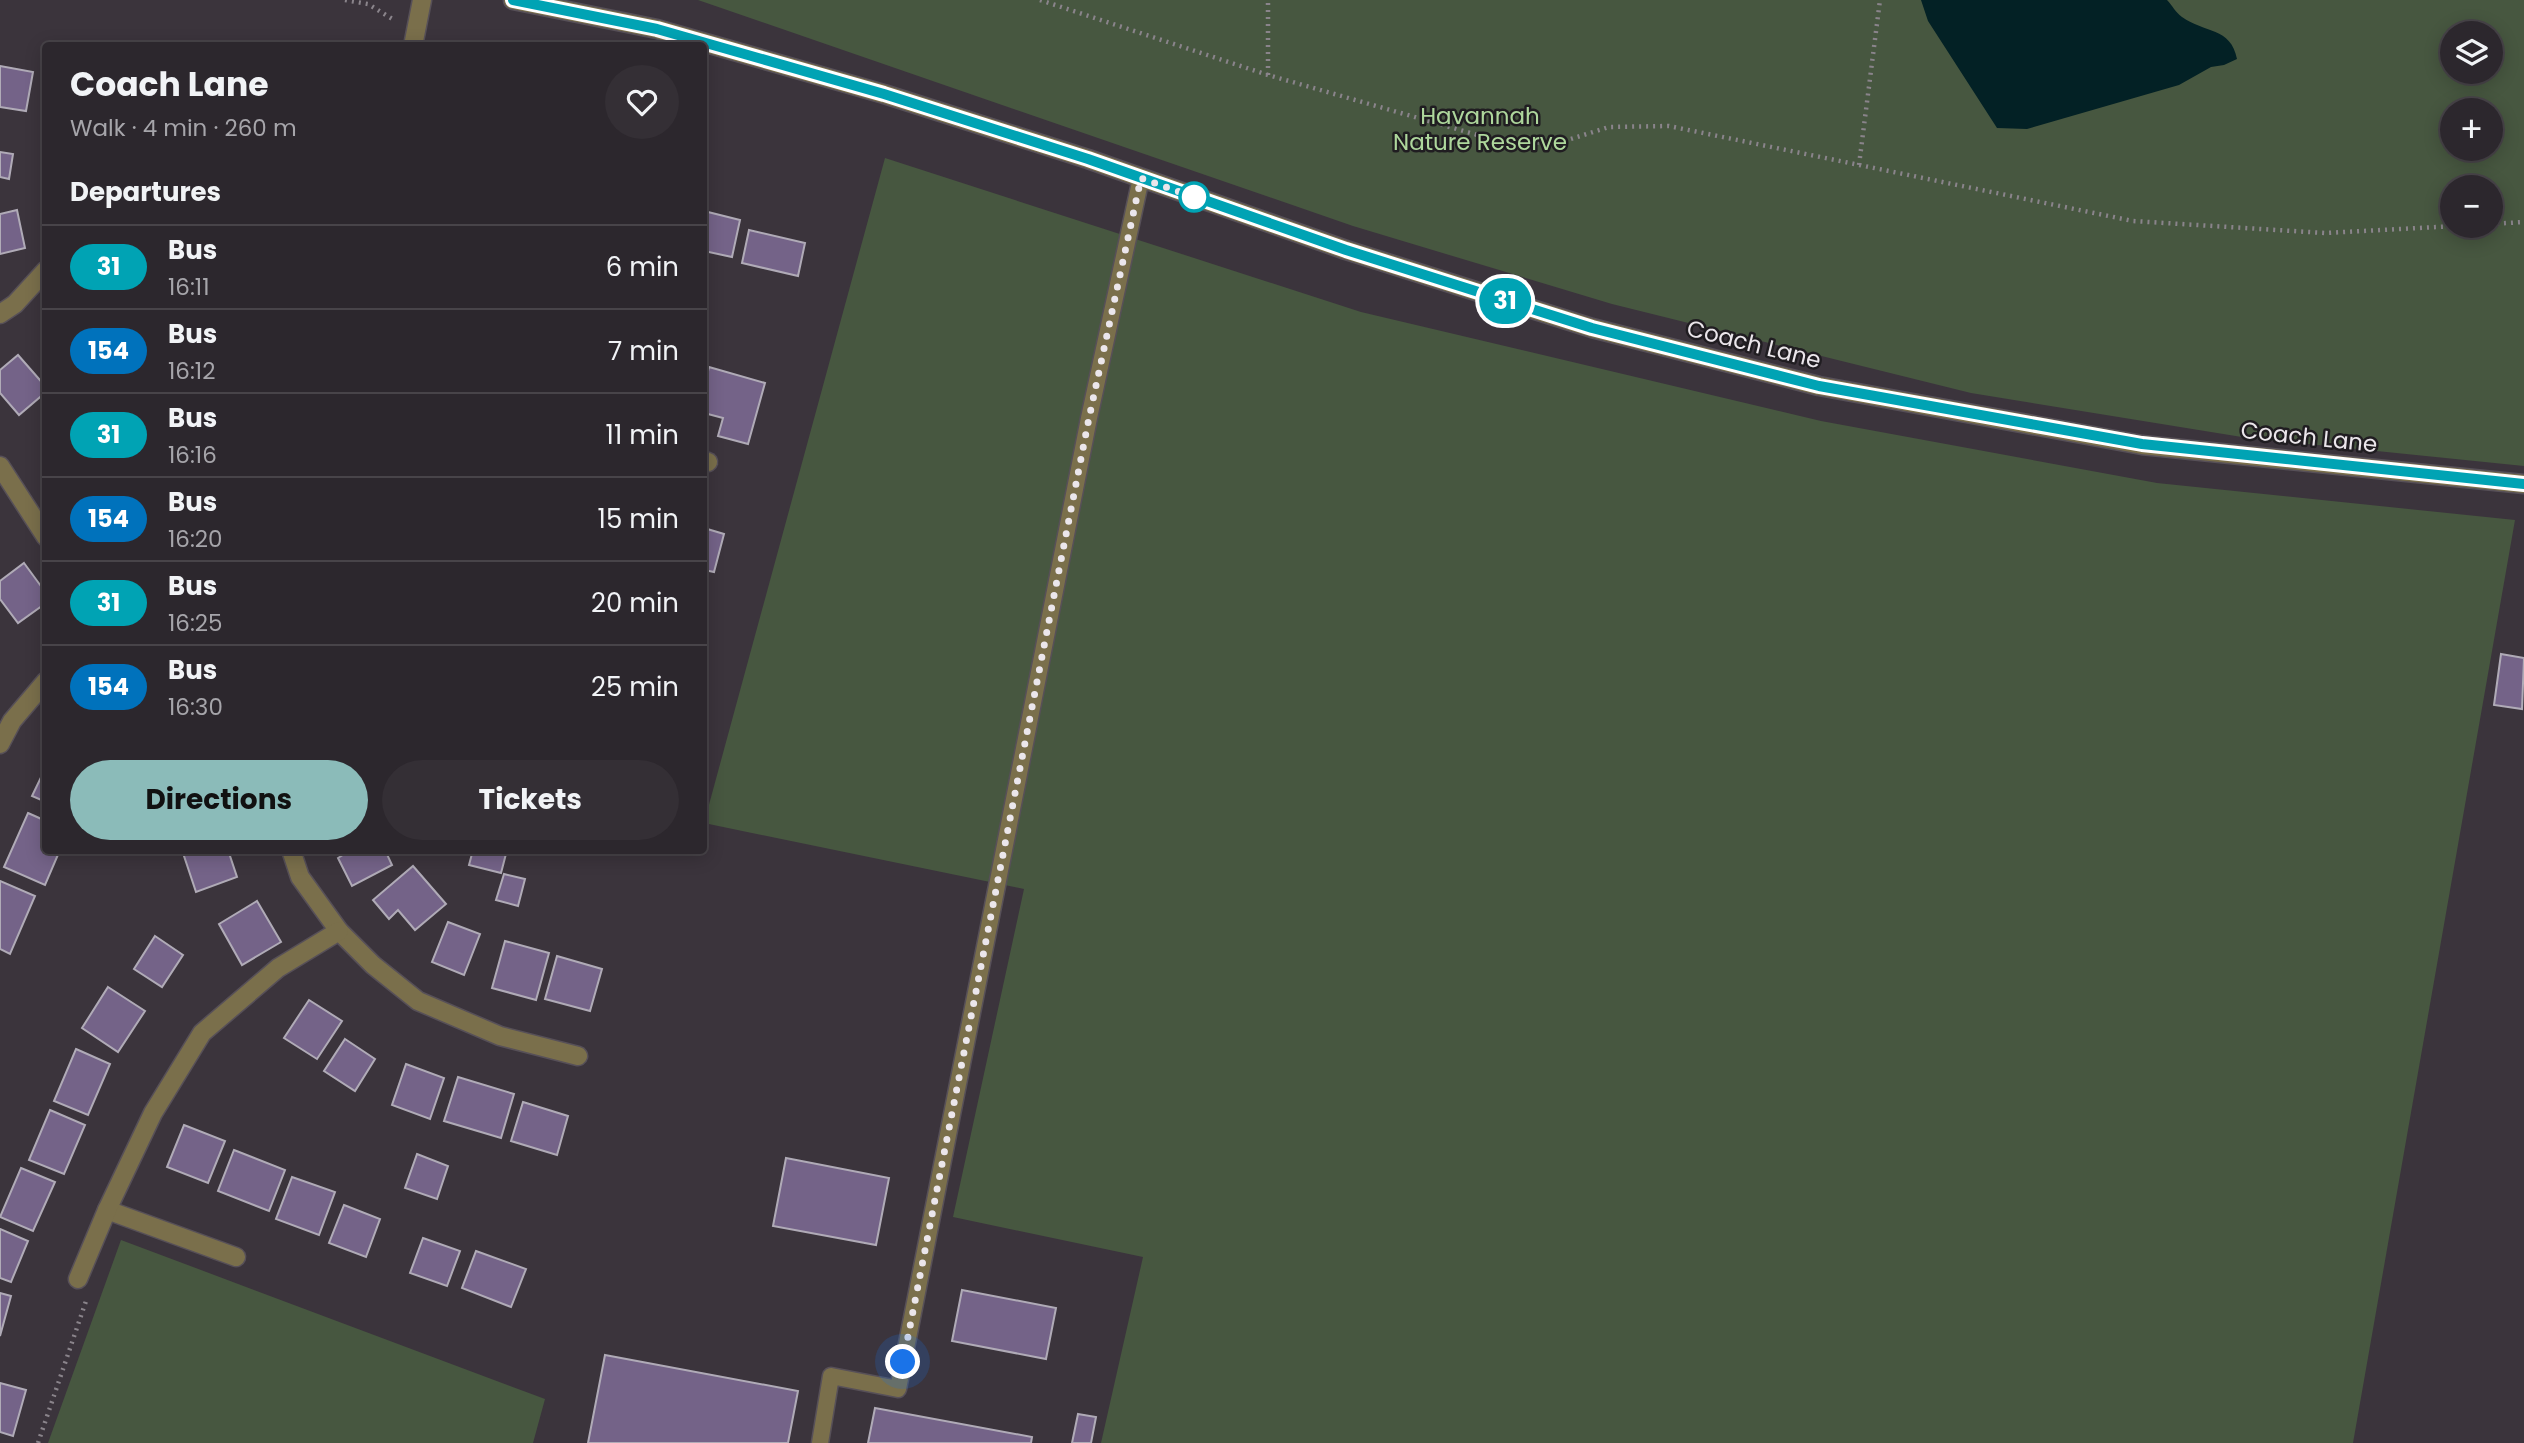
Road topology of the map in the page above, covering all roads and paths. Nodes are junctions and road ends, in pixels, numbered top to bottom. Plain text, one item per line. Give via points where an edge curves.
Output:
1 (345, 0) edge
2 (422, 0) edge
3 (513, 0) edge
4 (1040, 0) edge
5 (1268, 0) edge
6 (1880, 0) edge
7 (414, 39) edge
8 (702, 42) edge
9 (707, 43) edge
10 (1268, 75) junction
11 (1859, 165) junction
12 (1141, 178) junction
13 (2524, 222) edge
14 (2503, 223) edge
15 (2440, 227) edge
16 (42, 274) edge
17 (0, 314) edge
18 (0, 466) edge
19 (2524, 484) edge
20 (42, 531) edge
21 (42, 686) edge
22 (0, 744) edge
23 (292, 854) edge
24 (339, 931) junction
25 (578, 1056) dead end
26 (107, 1210) junction
27 (236, 1257) dead end
28 (78, 1279) joint
29 (38, 1443) edge
30 (820, 1443) edge

1 - 7 path via 368,4
2 - 7 street
3 - 8 street, Coach Lane
4 - 10 path
5 - 10 path
6 - 11 path
9 - 12 street, Coach Lane via 884,94
10 - 11 path via 1502,142 1558,143 1609,127 1669,125
11 - 15 path via 2133,221 2325,233
12 - 19 street, Coach Lane via 1346,250 1592,328 1819,386 2142,444
12 - 30 lane via 1089,418 898,1389 831,1376
13 - 14 path
16 - 17 street
18 - 20 street
21 - 22 street
23 - 24 street via 300,877
24 - 25 street via 418,1001 500,1036
24 - 26 street via 278,968 202,1032 153,1113
26 - 27 street
26 - 28 street
28 - 29 path via 90,1288

